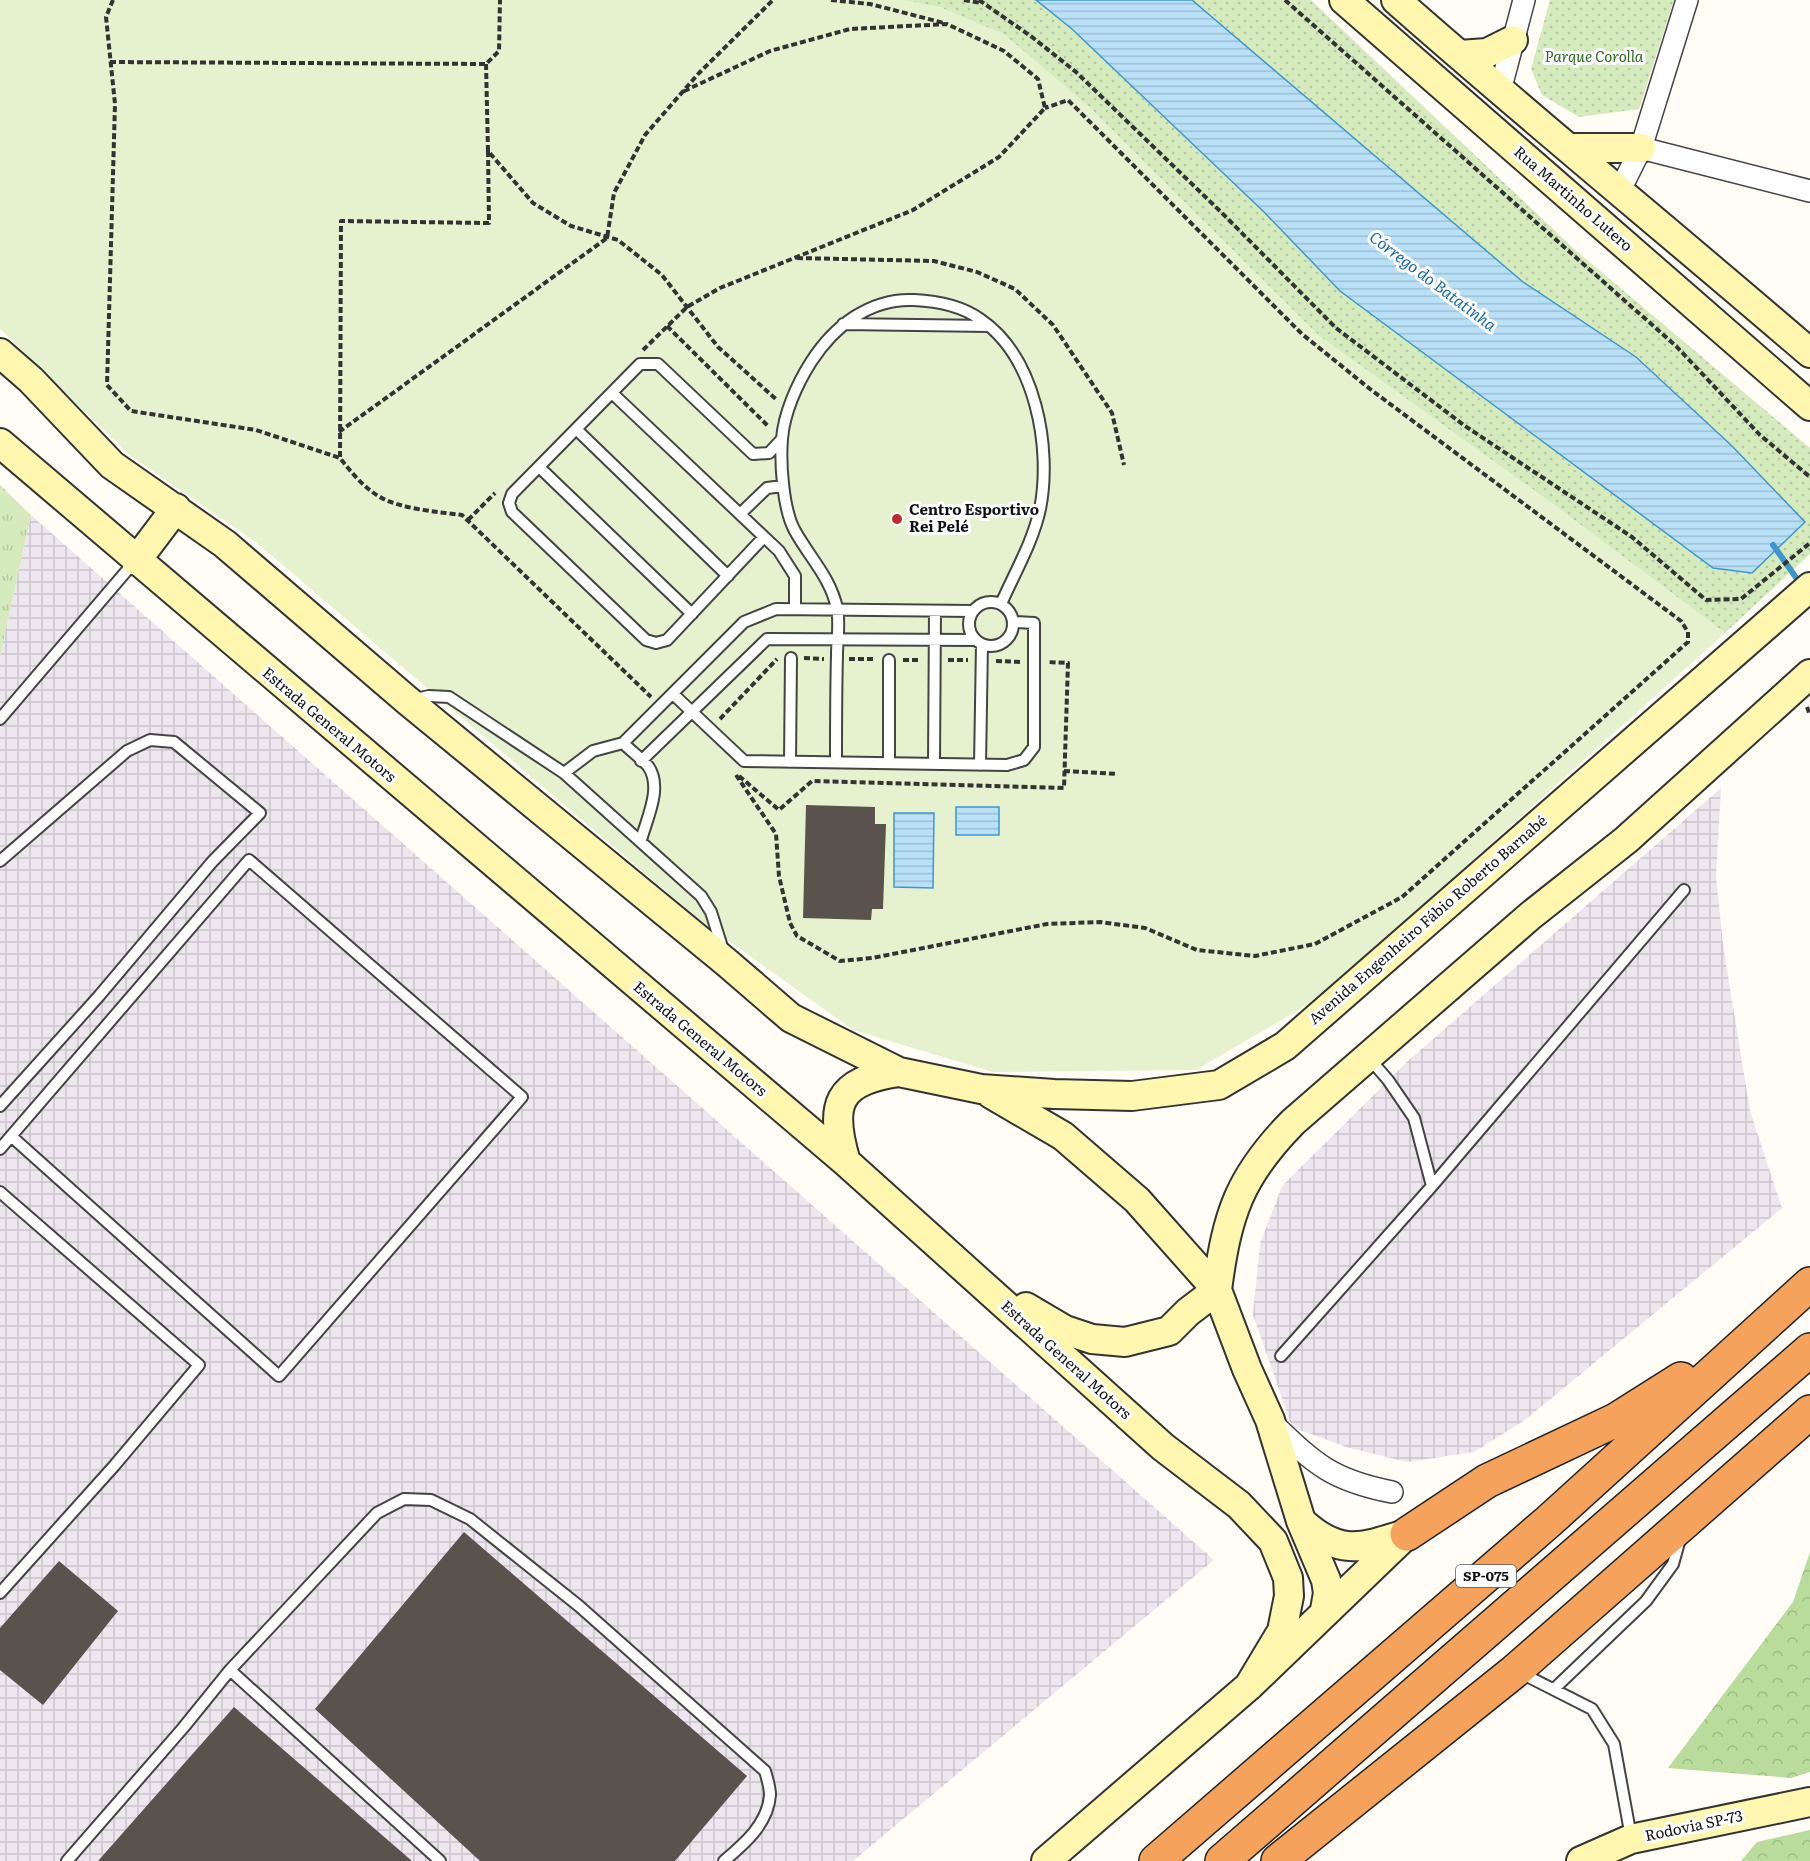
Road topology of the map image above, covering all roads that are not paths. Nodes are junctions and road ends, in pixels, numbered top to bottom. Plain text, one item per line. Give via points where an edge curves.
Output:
1 (1344, 0) edge
2 (1396, 0) edge
3 (1524, 0) edge
4 (1687, 0) edge
5 (1513, 40) junction
6 (1459, 55) junction
7 (1500, 91) junction
8 (1488, 125) junction
9 (1570, 148) junction
10 (1641, 148) junction
11 (1620, 190) junction
12 (1810, 191) edge
13 (1596, 219) junction
14 (843, 324) junction
15 (989, 326) junction
16 (0, 353) edge
17 (1810, 353) edge
18 (612, 393) junction
19 (1807, 405) edge
20 (576, 429) junction
21 (782, 439) junction
22 (0, 443) edge
23 (538, 467) junction
24 (783, 486) junction
25 (176, 508) junction
26 (740, 514) junction
27 (764, 537) junction
28 (136, 561) junction
29 (728, 576) junction
30 (1810, 587) edge
31 (1001, 604) junction
32 (795, 609) junction
33 (838, 610) junction
34 (935, 611) junction
35 (973, 611) junction
36 (692, 614) junction
37 (1014, 622) junction
38 (837, 639) junction
39 (935, 640) junction
40 (979, 642) junction
41 (791, 658) dead end
42 (889, 660) dead end
43 (1808, 676) edge
44 (673, 694) junction
45 (408, 701) junction
46 (692, 712) junction
47 (0, 719) edge
48 (623, 743) junction
49 (641, 761) junction
50 (790, 762) junction
51 (836, 762) junction
52 (889, 763) junction
53 (934, 764) junction
54 (980, 765) junction
55 (564, 773) junction
56 (641, 840) junction
57 (0, 861) edge
58 (1684, 890) dead end
59 (726, 962) junction
60 (1368, 1057) junction
61 (899, 1072) junction
62 (981, 1089) junction
63 (0, 1106) edge
64 (11, 1136) junction
65 (0, 1149) edge
66 (846, 1162) junction
67 (1432, 1186) junction
68 (0, 1192) edge
69 (945, 1252) junction
70 (1810, 1284) edge
71 (1218, 1290) junction
72 (1810, 1350) edge
73 (1281, 1356) dead end
74 (1810, 1412) edge
75 (1270, 1420) junction
76 (1392, 1492) dead end
77 (1301, 1521) junction
78 (1684, 1522) junction
79 (1407, 1534) junction
80 (0, 1593) edge
81 (1325, 1610) junction
82 (230, 1670) junction
83 (1515, 1671) junction
84 (1249, 1686) junction
85 (1555, 1688) junction
86 (1810, 1802) edge
87 (1631, 1839) junction
88 (67, 1861) edge
89 (441, 1861) edge
90 (724, 1861) edge
91 (1046, 1861) edge
92 (1156, 1861) edge
93 (1222, 1861) edge
94 (1278, 1861) edge
95 (1581, 1861) edge

1 - 8 main road, Rua Martinho Lutero
2 - 6 main road
3 - 5 street
4 - 10 street
5 - 6 main road via 1487,53
5 - 7 street
6 - 7 main road
7 - 8 main road
7 - 9 main road
8 - 13 main road, Rua Martinho Lutero
9 - 10 main road
9 - 11 main road
10 - 11 street
10 - 12 street
11 - 13 main road
11 - 17 main road
13 - 19 main road, Rua Martinho Lutero
14 - 15 lane
14 - 15 lane via 858,313 898,299 941,301
14 - 21 lane via 825,340 804,373 789,407
15 - 31 lane via 1008,348 1029,384 1041,423 1045,466 1040,511
16 - 25 main road via 112,465
18 - 20 lane
18 - 21 lane via 640,364 658,364 753,454 768,453
18 - 26 lane
20 - 23 lane
20 - 29 lane
21 - 24 lane
22 - 28 main road, Estrada General Motors
23 - 36 lane
23 - 36 lane via 512,494 509,503 513,512 645,640 667,640
24 - 26 lane via 767,488
24 - 33 lane via 794,529 826,576
25 - 28 main road
25 - 45 main road via 225,544
26 - 27 lane
27 - 29 lane
27 - 32 lane via 780,551 795,576
28 - 47 lane
28 - 66 main road, Estrada General Motors
29 - 36 lane
30 - 62 main road, Avenida Engenheiro Fábio Roberto Barnabé via 1285,1046 1219,1085 1132,1096
31 - 35 lane via 985,603
31 - 37 lane
32 - 33 lane
32 - 44 lane via 776,609 744,622
33 - 34 lane
33 - 38 lane
34 - 35 lane
34 - 39 lane
35 - 40 lane via 969,626
37 - 40 lane via 1013,630 997,646
37 - 54 lane via 1034,623 1034,747 1024,760 1007,765
38 - 39 lane
38 - 46 lane via 767,639
38 - 51 lane
39 - 40 lane
39 - 53 lane
40 - 54 lane
41 - 50 lane
42 - 52 lane
43 - 60 main road via 1626,840 1530,916
44 - 46 lane
44 - 48 lane
45 - 55 lane via 449,697
45 - 59 main road
46 - 49 lane
46 - 50 lane via 744,761
48 - 49 lane
48 - 55 lane via 593,751
49 - 56 lane via 653,779 654,793
50 - 51 lane
51 - 52 lane
52 - 53 lane
53 - 54 lane
55 - 56 lane
56 - 59 lane via 701,896 711,912
57 - 63 lane via 127,751 150,740 174,742 260,813 212,862
58 - 67 lane
59 - 61 main road via 791,1018
60 - 67 lane via 1414,1118
60 - 71 main road via 1293,1122 1246,1178 1223,1244
61 - 62 main road
61 - 66 main road via 861,1081 841,1100 837,1117
62 - 71 main road via 1063,1136 1137,1200
64 - 64 lane via 249,860 522,1096 279,1376
64 - 65 lane
66 - 69 main road, Estrada General Motors
67 - 73 lane
68 - 80 lane via 199,1365
69 - 71 main road via 1041,1317 1092,1340 1125,1342 1169,1331
69 - 84 main road, Estrada General Motors via 1163,1447 1239,1505 1273,1541 1288,1578 1289,1596 1282,1631
70 - 79 highway via 1664,1391 1616,1420 1487,1481
70 - 92 highway, SP-075 via 1549,1521
71 - 75 main road
72 - 93 highway, SP-075
74 - 78 highway
75 - 76 street via 1309,1459 1332,1474
75 - 77 main road
77 - 79 main road via 1319,1538 1342,1547
77 - 81 main road via 1326,1580
78 - 83 highway
78 - 85 lane via 1673,1564 1646,1601
79 - 81 main road
81 - 84 main road
82 - 88 lane
82 - 89 lane
82 - 90 lane via 377,1513 404,1499 431,1500 470,1519 570,1599 765,1771 770,1794 764,1814 752,1836
83 - 85 lane
83 - 94 highway
84 - 91 main road
85 - 87 lane via 1592,1709 1614,1744
86 - 87 main road, Rodovia SP-73
87 - 95 main road, Rodovia SP-73

